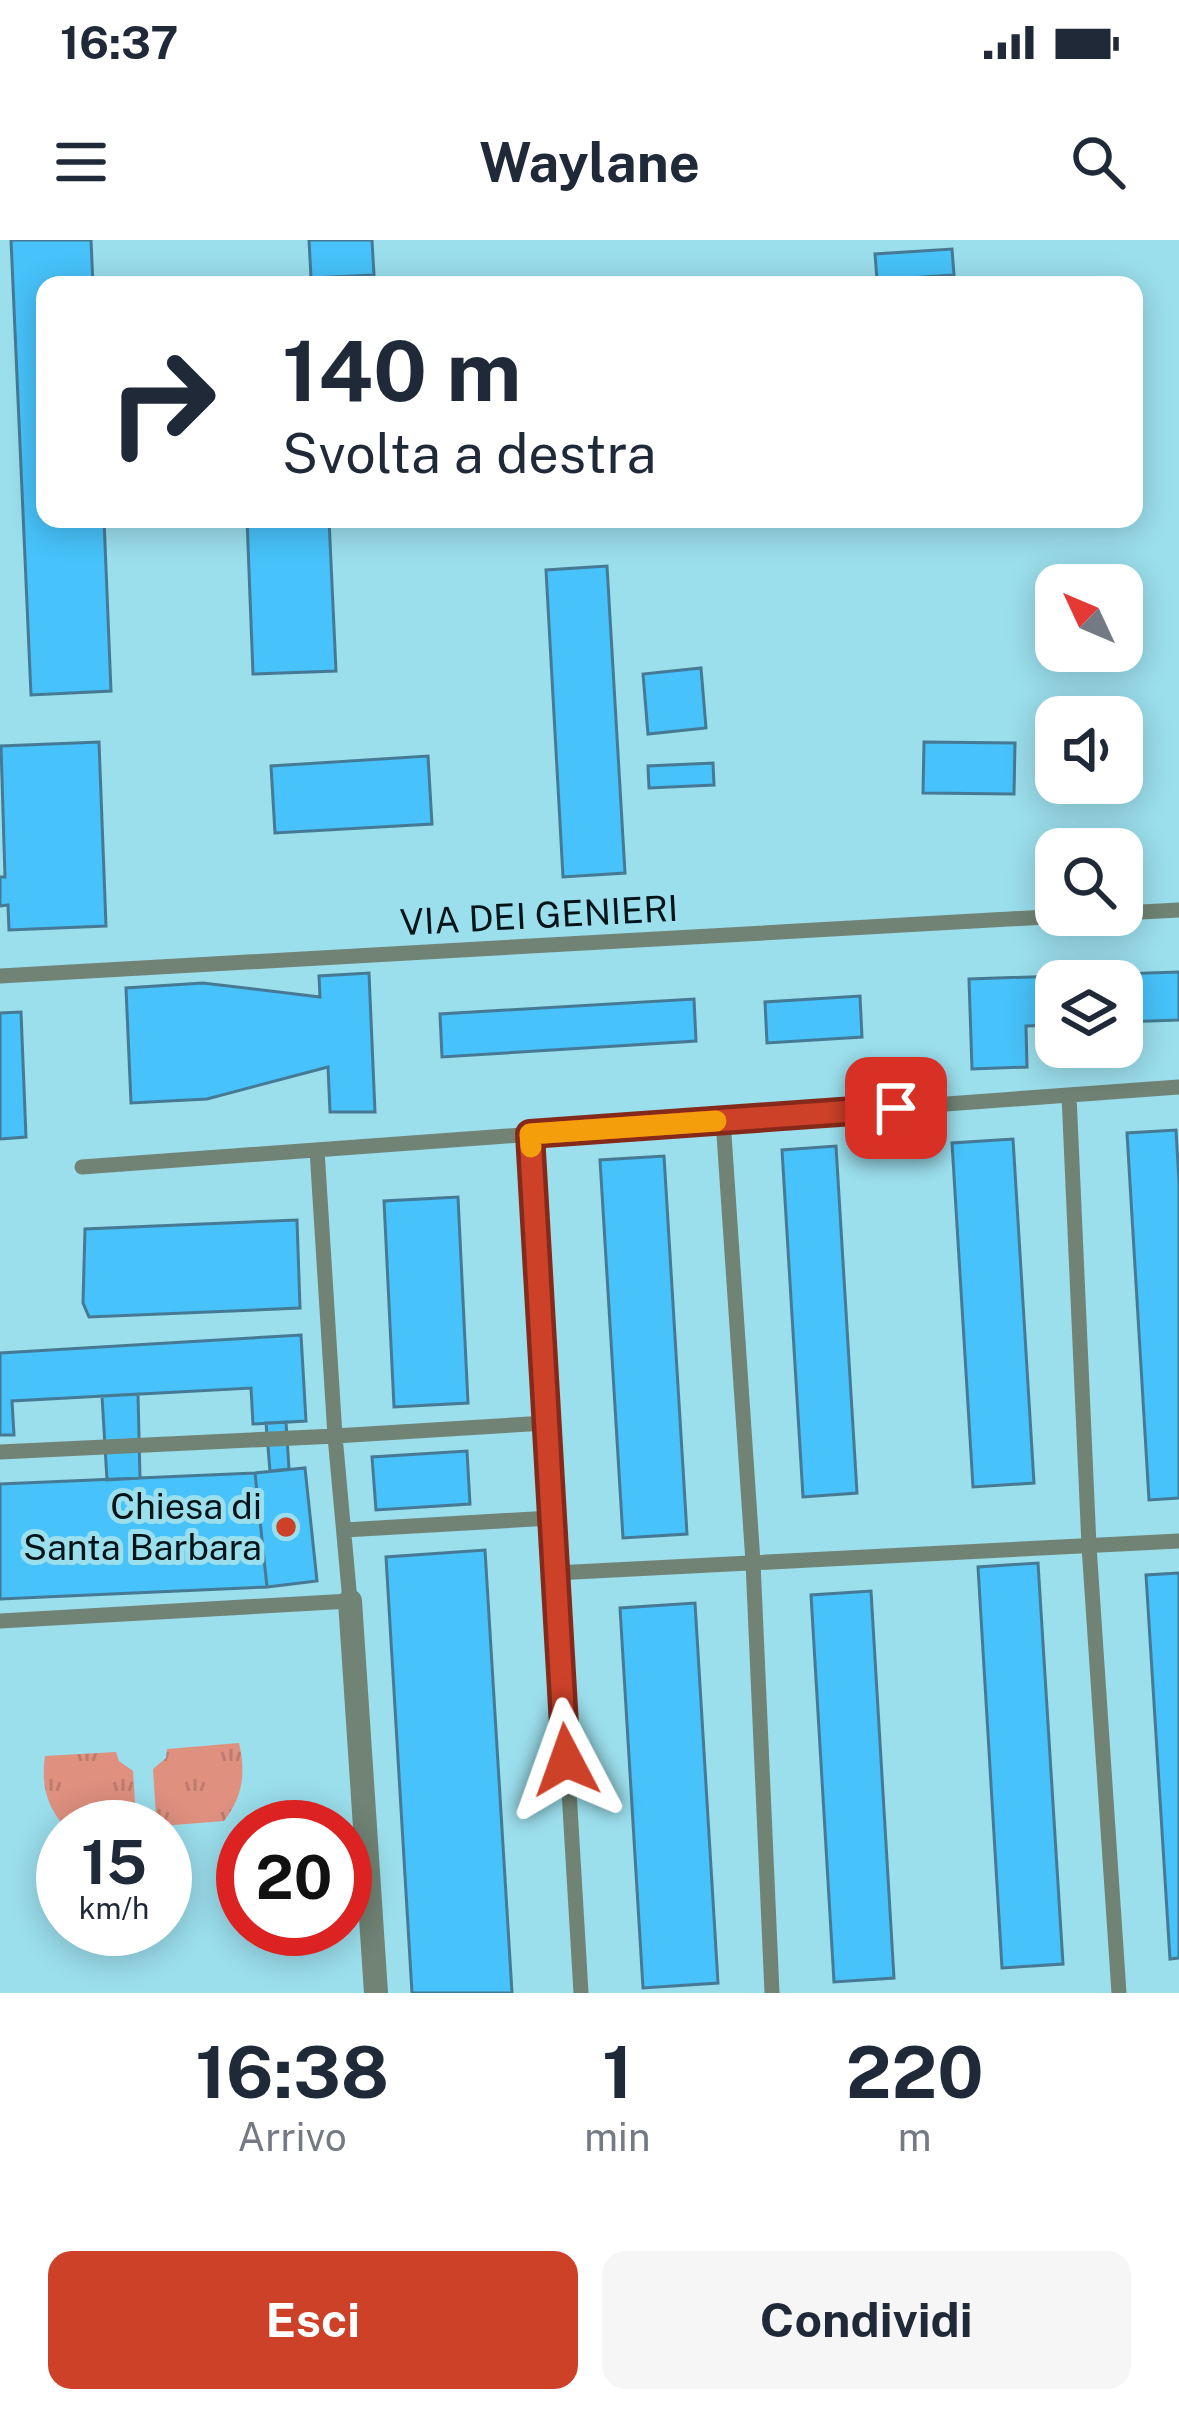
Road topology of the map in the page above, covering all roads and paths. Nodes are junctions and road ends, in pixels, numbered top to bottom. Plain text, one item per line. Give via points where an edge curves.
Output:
1 (1179, 910) edge
2 (1143, 912) edge
3 (1035, 918) edge
4 (0, 976) edge
5 (1179, 1087) edge
6 (1069, 1095) junction
7 (723, 1120) junction
8 (530, 1134) junction
9 (317, 1150) junction
10 (82, 1167) dead end
11 (546, 1423) junction
12 (335, 1436) junction
13 (0, 1453) edge
14 (551, 1519) junction
15 (344, 1530) junction
16 (1179, 1541) edge
17 (1089, 1546) junction
18 (753, 1562) junction
19 (555, 1573) junction
20 (350, 1601) junction
21 (0, 1621) edge
22 (376, 1993) edge
23 (581, 1993) edge
24 (772, 1993) edge
25 (1119, 1993) edge

1 - 2 lane
3 - 4 lane, VIA DEI GENIERI
5 - 6 lane
6 - 7 lane
6 - 17 lane
7 - 8 lane
7 - 18 lane
8 - 9 lane
8 - 11 lane
9 - 10 lane
9 - 12 lane
11 - 12 lane
11 - 14 lane
12 - 13 lane
12 - 15 lane
14 - 15 lane
14 - 19 lane
15 - 20 lane
16 - 17 lane
17 - 18 lane
17 - 25 lane
18 - 19 lane
18 - 24 lane
19 - 23 lane
20 - 21 lane
20 - 22 street

